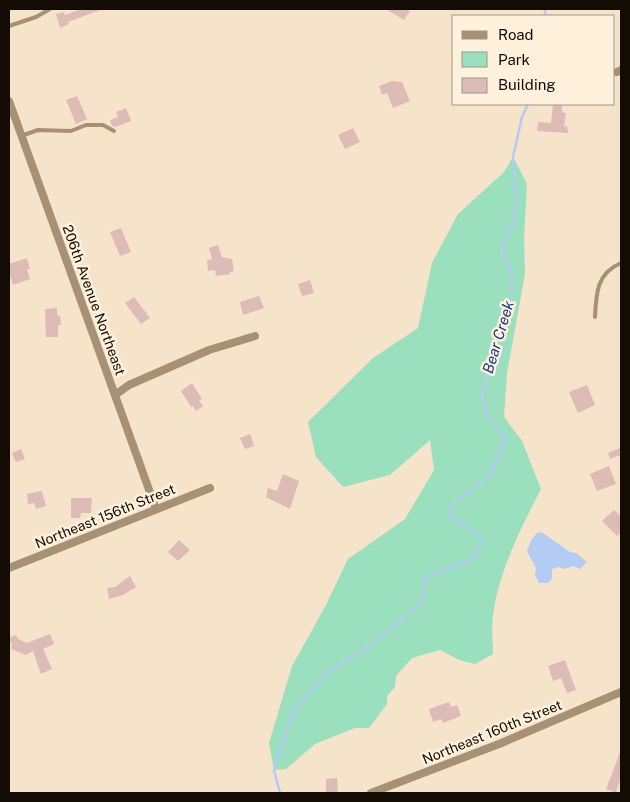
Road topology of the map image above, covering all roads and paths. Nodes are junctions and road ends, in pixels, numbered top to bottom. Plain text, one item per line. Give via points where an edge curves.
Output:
1 (50, 9) edge
2 (9, 26) edge
3 (9, 104) edge
4 (114, 131) dead end
5 (21, 136) junction
6 (621, 263) edge
7 (595, 317) dead end
8 (256, 336) dead end
9 (115, 395) junction
10 (210, 488) dead end
11 (156, 509) junction
12 (9, 568) edge
13 (621, 692) edge
14 (371, 793) edge

1 - 2 lane
3 - 5 street, 206th Avenue Northeast
4 - 5 lane via 103,125 86,125 71,131 38,130
5 - 9 street, 206th Avenue Northeast
6 - 7 lane via 603,274 596,297
8 - 9 street via 209,350 129,385
9 - 11 street, 206th Avenue Northeast
10 - 11 street, Northeast 156th Street
11 - 12 street, Northeast 156th Street
13 - 14 street, Northeast 160th Street via 499,744

